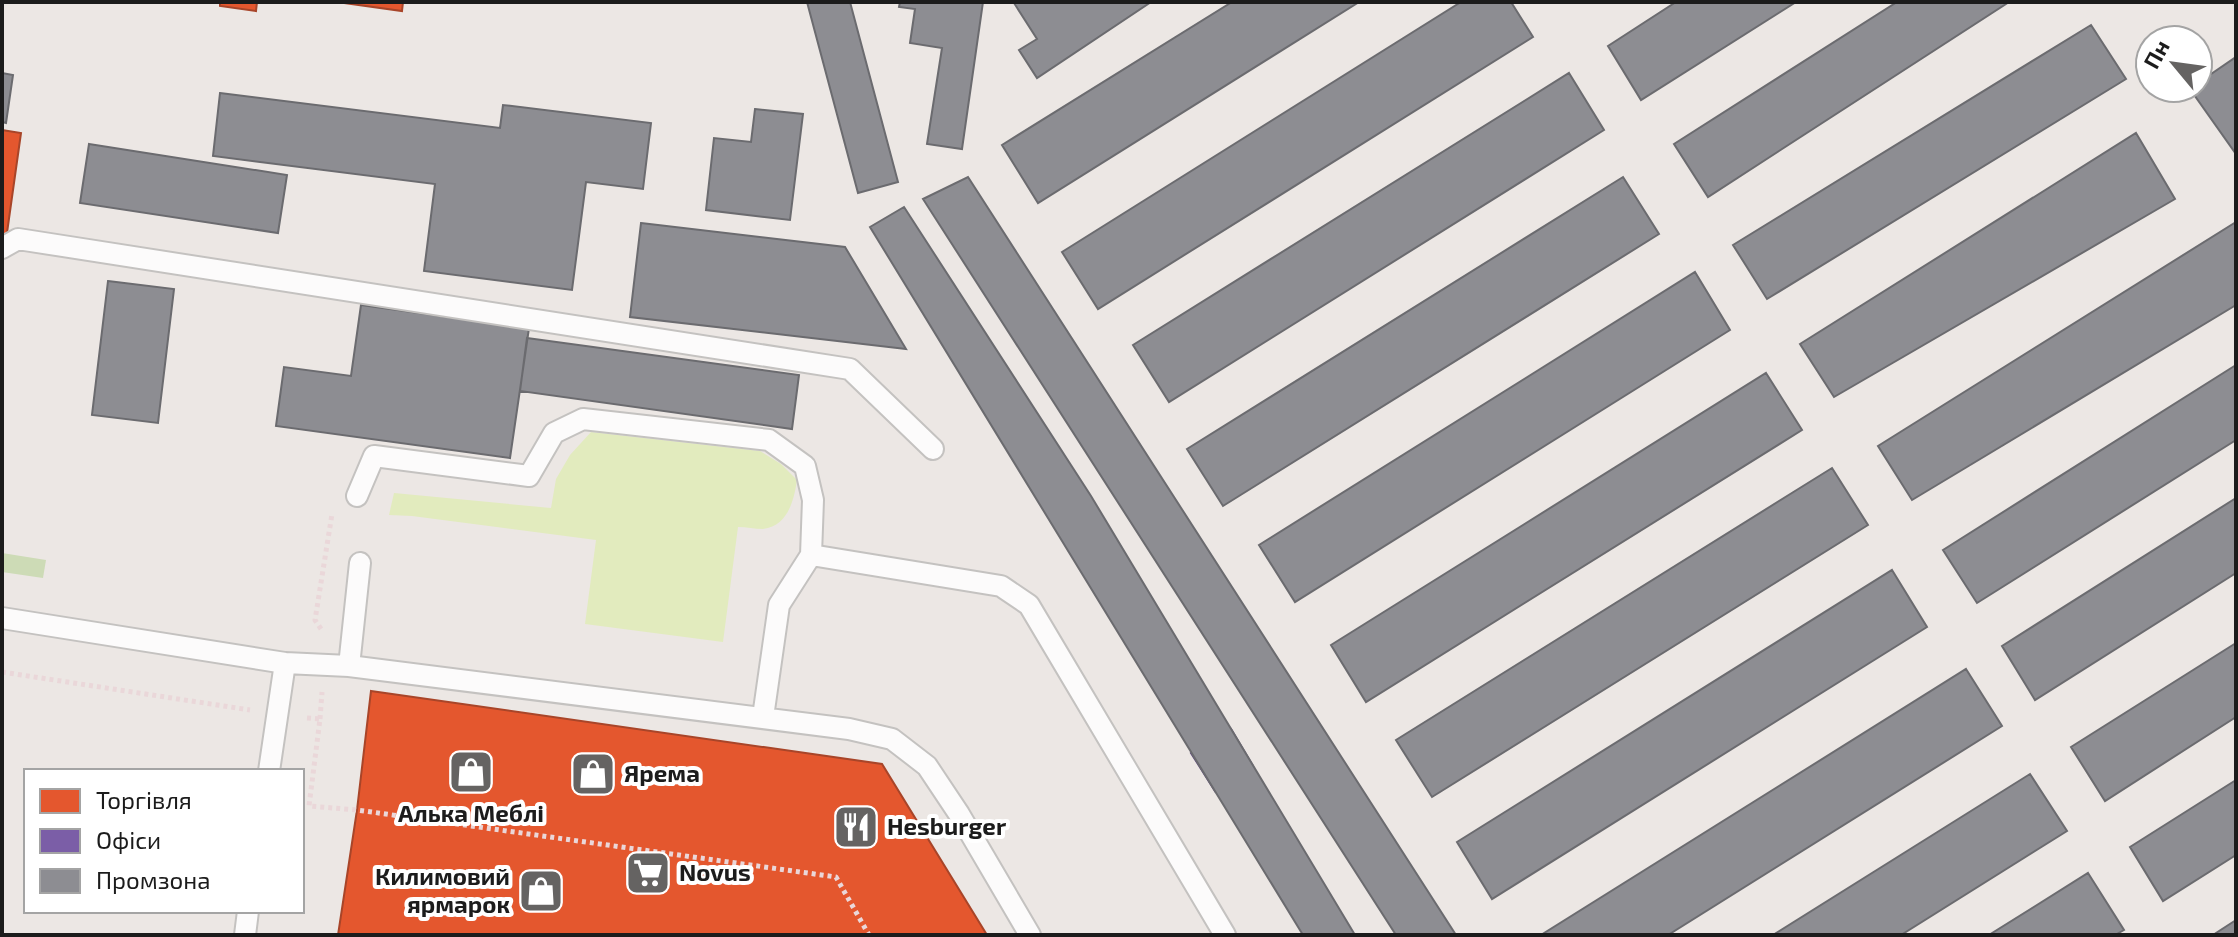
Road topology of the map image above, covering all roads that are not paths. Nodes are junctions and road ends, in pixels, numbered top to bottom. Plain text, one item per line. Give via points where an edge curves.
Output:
1 (2, 248) edge
2 (933, 449) dead end
3 (357, 496) dead end
4 (811, 555) junction
5 (360, 563) dead end
6 (2, 618) edge
7 (285, 663) junction
8 (349, 666) junction
9 (763, 717) junction
10 (269, 769) edge
11 (248, 913) edge
12 (245, 935) edge
13 (1030, 935) edge
14 (1225, 935) edge

1 - 2 lane via 18,239 850,369
3 - 4 lane via 374,456 529,476 554,433 583,419 769,440 805,466 813,500
4 - 9 lane via 779,605
4 - 14 lane via 1001,586 1029,605
5 - 8 lane
6 - 7 lane
7 - 8 lane
7 - 10 lane
8 - 9 lane
9 - 13 lane via 892,739 927,766
11 - 12 lane

